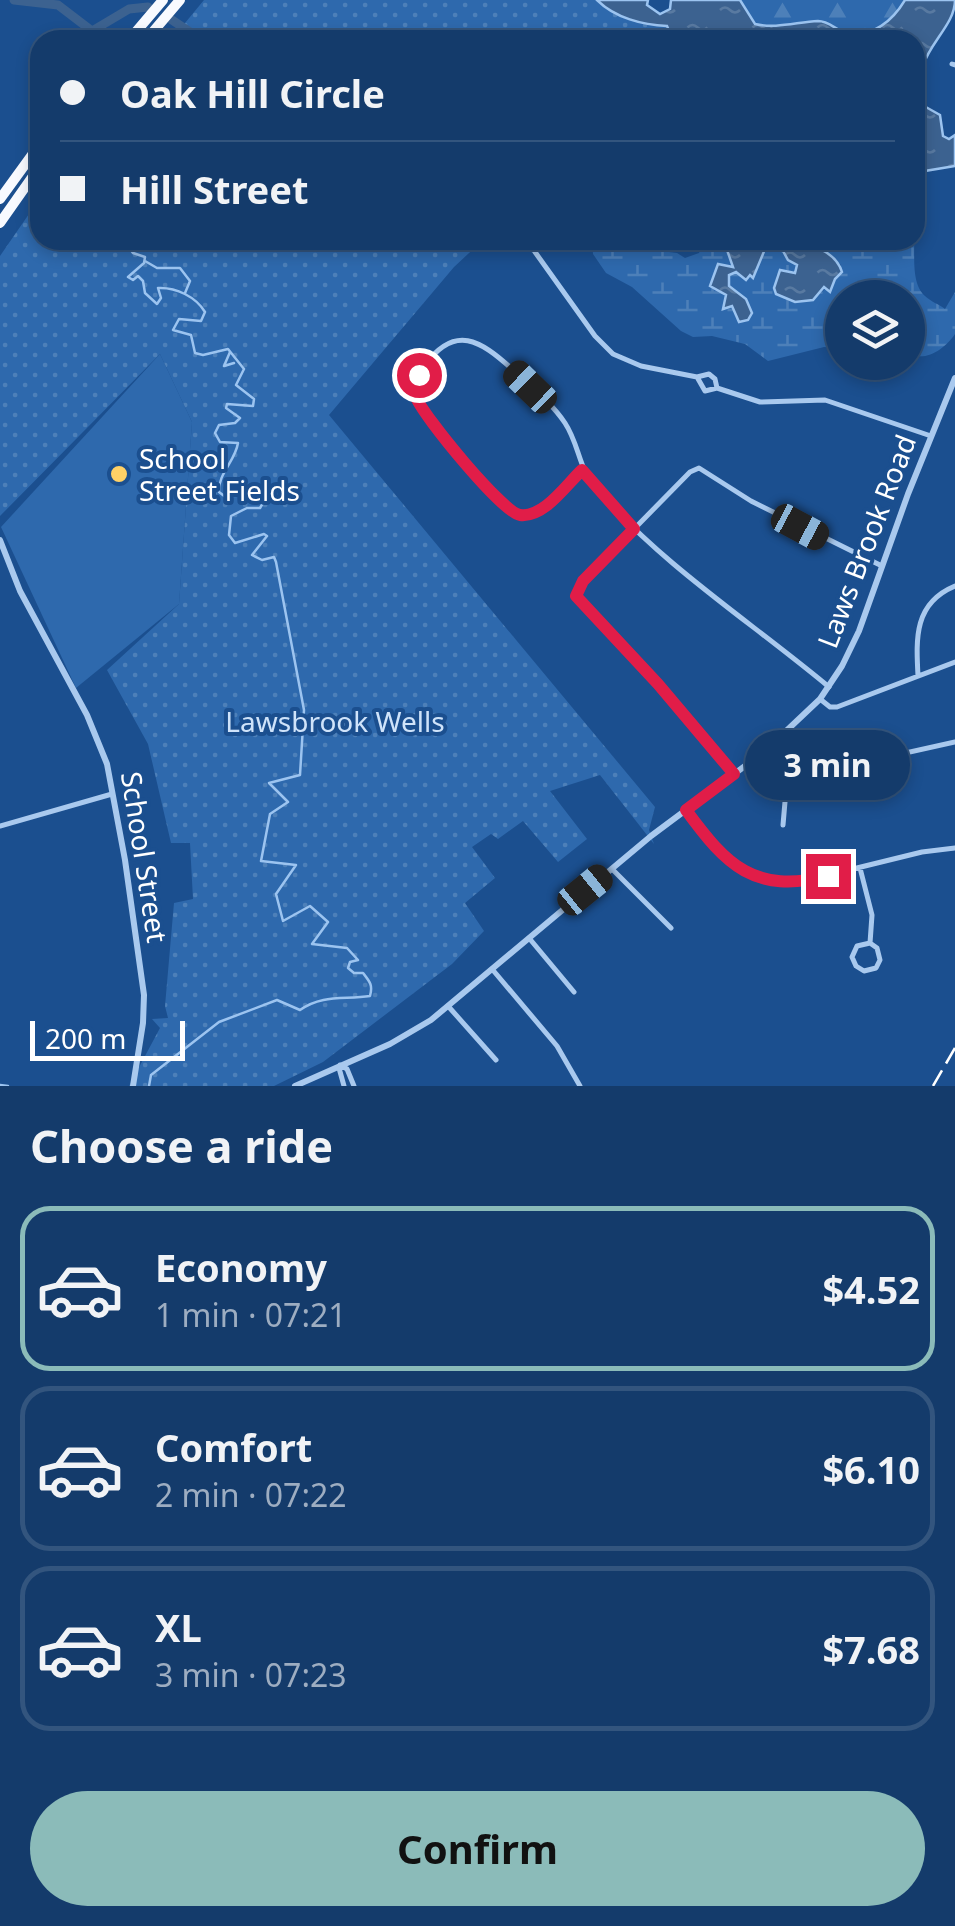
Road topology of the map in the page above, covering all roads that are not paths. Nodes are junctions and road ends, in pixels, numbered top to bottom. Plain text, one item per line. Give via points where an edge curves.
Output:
1 (163, 0) edge
2 (180, 0) edge
3 (138, 30) edge
4 (154, 30) edge
5 (30, 158) edge
6 (30, 180) edge
7 (0, 198) edge
8 (0, 223) edge
9 (532, 250) edge
10 (535, 252) joint
11 (697, 377) junction
12 (955, 378) edge
13 (717, 388) junction
14 (931, 436) junction
15 (582, 470) junction
16 (634, 529) junction
17 (0, 540) edge
18 (882, 566) junction
19 (955, 586) edge
20 (955, 662) edge
21 (918, 676) junction
22 (829, 687) junction
23 (820, 699) junction
24 (788, 732) junction
25 (955, 742) edge
26 (829, 770) dead end
27 (734, 774) junction
28 (114, 794) junction
29 (686, 810) junction
30 (783, 825) dead end
31 (0, 826) edge
32 (955, 848) edge
33 (612, 868) junction
34 (860, 868) junction
35 (671, 928) dead end
36 (529, 938) junction
37 (870, 943) junction
38 (492, 969) junction
39 (574, 992) dead end
40 (448, 1006) junction
41 (496, 1060) dead end
42 (340, 1064) junction
43 (133, 1086) edge
44 (295, 1086) edge
45 (344, 1086) edge
46 (354, 1086) edge
47 (580, 1086) edge

1 - 3 highway
2 - 4 highway
5 - 7 highway
6 - 8 highway
9 - 10 street
10 - 11 street via 614,354
11 - 13 street via 702,389
11 - 13 street via 712,375
12 - 14 street, Laws Brook Road
13 - 14 street via 760,402 825,400
14 - 18 street, Laws Brook Road
15 - 15 street via 565,423 486,349 466,339 450,341 415,382 420,405 512,513 540,511
15 - 16 street
16 - 18 street via 697,469
16 - 22 street
16 - 27 street via 575,594
17 - 28 street, School Street via 102,750
18 - 22 street, Laws Brook Road via 850,652
19 - 21 street via 933,598 920,618
20 - 21 street
21 - 23 street via 837,707
22 - 23 street, Laws Brook Road
23 - 24 street, Laws Brook Road
24 - 27 street, Laws Brook Road
24 - 30 street
25 - 26 street
27 - 29 street, Laws Brook Road
28 - 31 street
28 - 43 street, School Street via 144,998
29 - 33 street, Laws Brook Road
29 - 34 street via 726,861 760,877 800,880
32 - 34 street
33 - 35 street
33 - 36 street, Laws Brook Road
34 - 37 street via 872,916
36 - 38 street, Laws Brook Road
36 - 39 street
37 - 37 street via 852,954 864,971 880,960
38 - 40 street, Laws Brook Road
38 - 47 street via 557,1046
40 - 41 street
40 - 42 street, Laws Brook Road via 412,1033
42 - 44 street, Laws Brook Road
42 - 45 street
42 - 46 street

